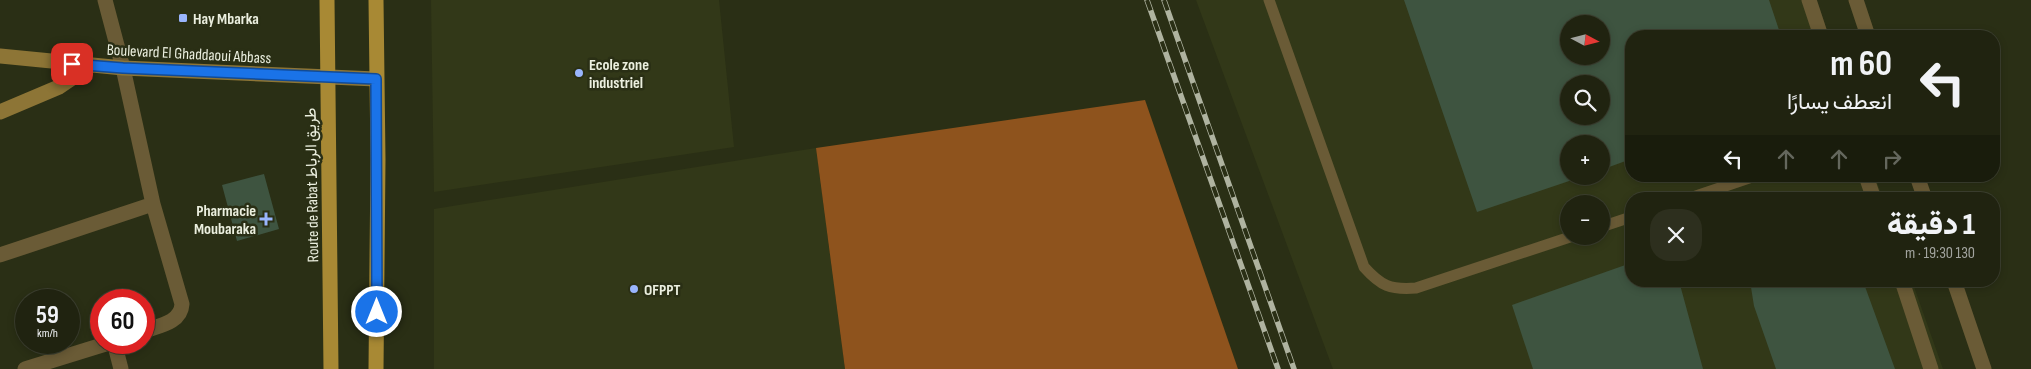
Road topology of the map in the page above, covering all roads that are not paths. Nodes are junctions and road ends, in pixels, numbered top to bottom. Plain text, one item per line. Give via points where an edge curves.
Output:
1 (105, 0) edge
2 (327, 0) edge
3 (376, 0) edge
4 (1269, 0) edge
5 (1809, 0) edge
6 (1856, 0) edge
7 (1819, 30) edge
8 (1866, 30) edge
9 (0, 56) edge
10 (90, 66) junction
11 (123, 68) junction
12 (327, 78) junction
13 (376, 79) junction
14 (0, 112) edge
15 (1737, 182) edge
16 (1708, 192) edge
17 (152, 204) junction
18 (1625, 219) edge
19 (1610, 224) edge
20 (1560, 240) edge
21 (0, 255) edge
22 (1904, 287) edge
23 (1956, 287) edge
24 (155, 327) edge
25 (90, 349) edge
26 (117, 354) edge
27 (25, 369) edge
28 (122, 369) edge
29 (331, 369) edge
30 (376, 369) edge
31 (1931, 369) edge
32 (1984, 369) edge

1 - 11 street
2 - 12 main road, Route de Rabat طريق الرباط
3 - 13 main road
4 - 20 lane via 1364,267 1376,280 1386,286 1416,288
5 - 7 street
6 - 8 street
9 - 10 street, Boulevard El Ghaddaoui Abbass
10 - 11 street, Boulevard El Ghaddaoui Abbass
10 - 14 street via 59,87
11 - 12 street, Boulevard El Ghaddaoui Abbass
11 - 17 street
12 - 13 street, Boulevard El Ghaddaoui Abbass
12 - 29 main road, Route de Rabat طريق الرباط
13 - 30 main road
15 - 16 lane
17 - 21 street
17 - 24 street via 182,309 171,321
18 - 19 lane
22 - 31 street
23 - 32 street
25 - 27 street
26 - 28 street

